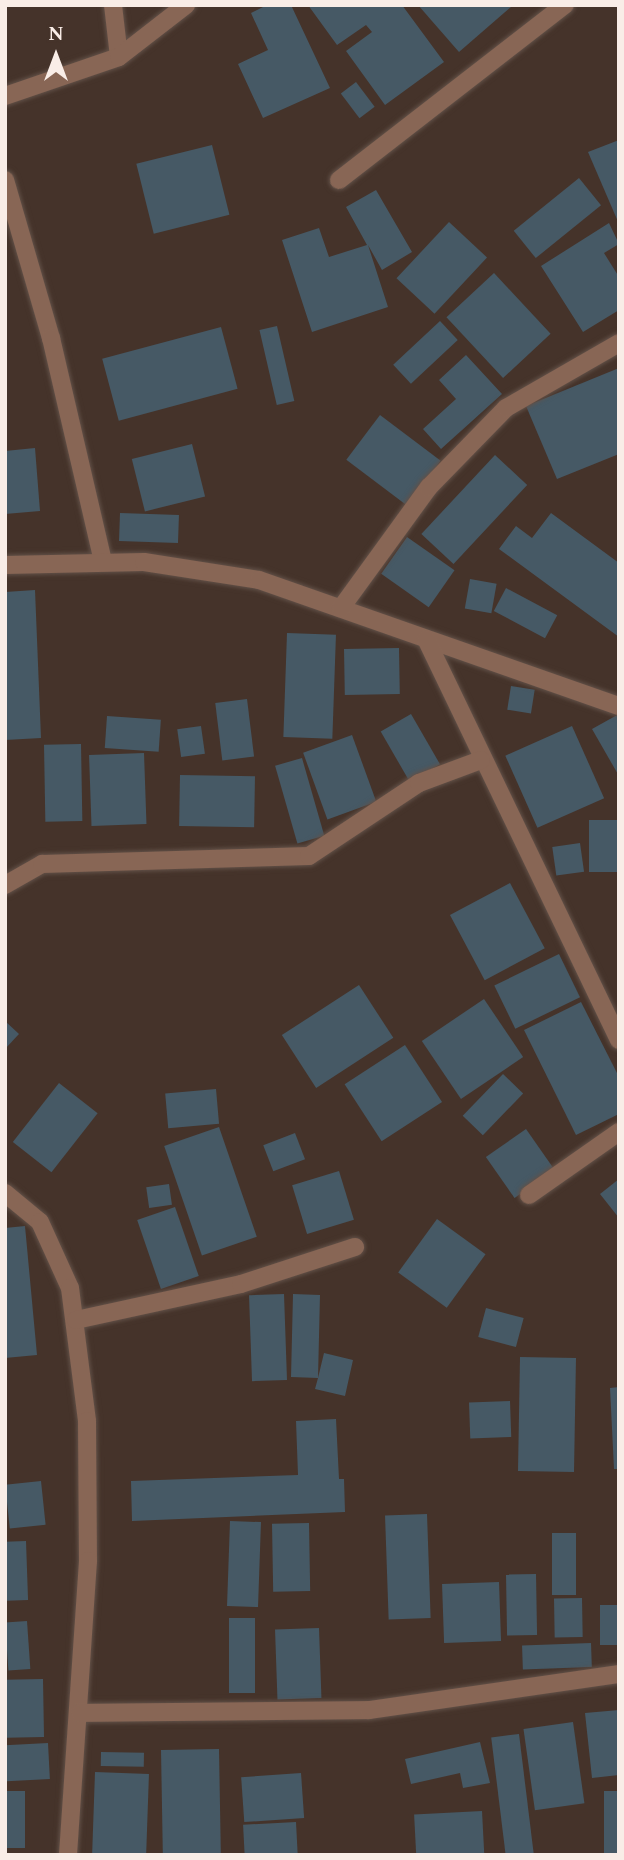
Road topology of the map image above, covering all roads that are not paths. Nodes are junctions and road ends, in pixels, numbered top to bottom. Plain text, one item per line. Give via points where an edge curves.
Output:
1 (113, 5) edge
2 (186, 5) edge
3 (565, 5) edge
4 (119, 57) junction
5 (5, 96) edge
6 (5, 180) edge
7 (339, 180) dead end
8 (619, 344) edge
9 (103, 562) junction
10 (5, 565) edge
11 (341, 608) junction
12 (426, 639) junction
13 (619, 706) edge
14 (481, 760) junction
15 (5, 885) edge
16 (619, 1040) edge
17 (619, 1132) edge
18 (5, 1192) edge
19 (529, 1195) dead end
20 (355, 1247) dead end
21 (76, 1320) junction
22 (619, 1674) edge
23 (80, 1713) junction
24 (68, 1855) edge

1 - 4 street
2 - 4 street
3 - 7 street
4 - 5 street
6 - 9 street via 51,338
8 - 11 street via 506,408 429,488
9 - 10 street
9 - 11 street via 144,562 259,580
11 - 12 street
12 - 13 street
12 - 14 street
14 - 15 street via 419,783 309,856 42,864
14 - 16 street
17 - 19 street
18 - 21 street via 40,1222 70,1288
20 - 21 street via 241,1284
21 - 23 street via 88,1421 88,1561
22 - 23 street via 369,1710
23 - 24 street

